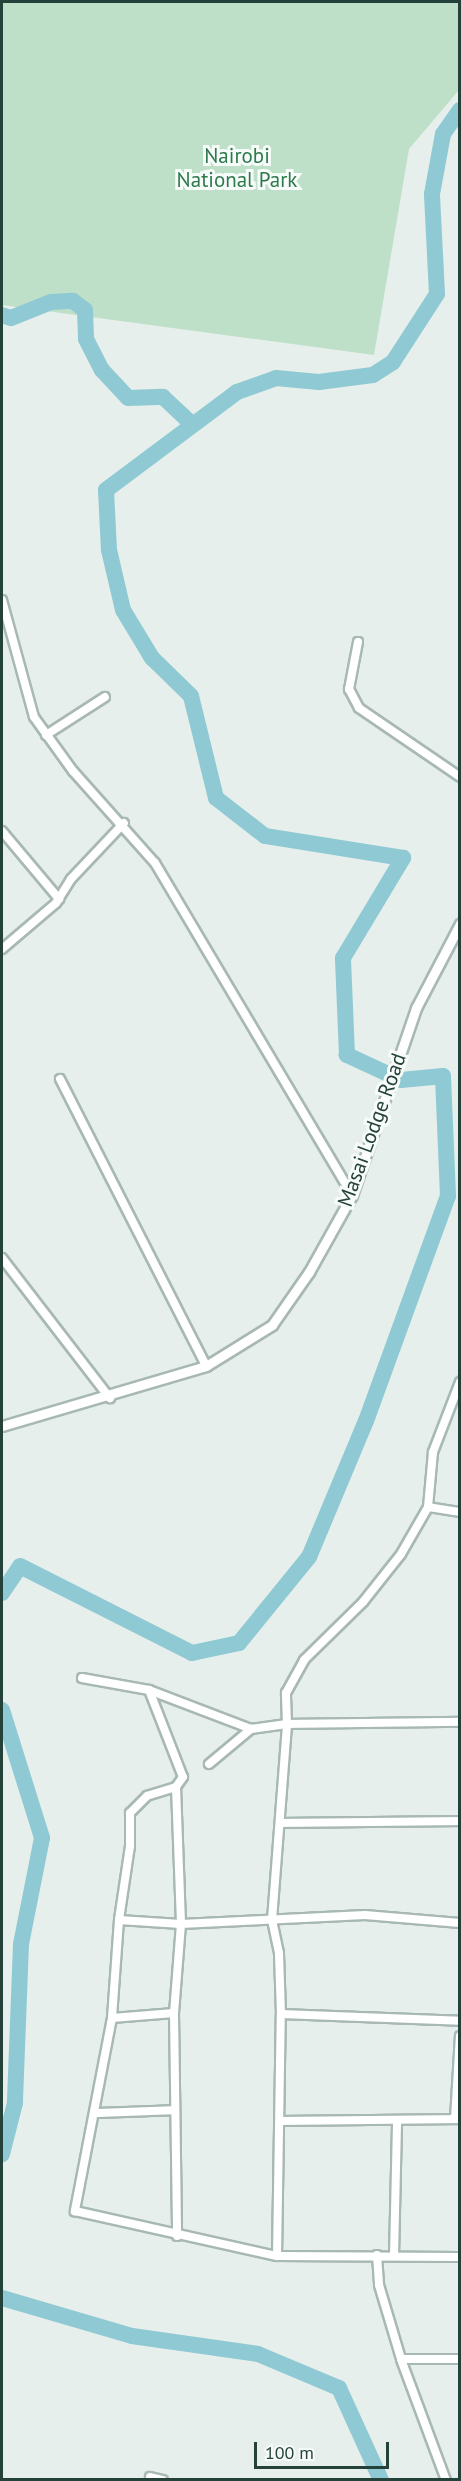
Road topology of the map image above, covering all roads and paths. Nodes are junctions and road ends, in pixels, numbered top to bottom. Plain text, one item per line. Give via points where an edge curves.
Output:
1 (2, 600) edge
2 (358, 642) dead end
3 (105, 697) dead end
4 (46, 735) junction
5 (459, 777) edge
6 (124, 823) junction
7 (2, 831) edge
8 (59, 899) junction
9 (459, 924) edge
10 (2, 950) edge
11 (60, 1079) dead end
12 (352, 1195) junction
13 (2, 1258) edge
14 (206, 1366) junction
15 (459, 1382) edge
16 (111, 1398) junction
17 (2, 1426) edge
18 (428, 1507) junction
19 (459, 1512) edge
20 (82, 1678) dead end
21 (148, 1690) junction
22 (459, 1722) edge
23 (287, 1724) junction
24 (251, 1729) junction
25 (209, 1764) dead end
26 (176, 1787) junction
27 (459, 1821) edge
28 (281, 1822) junction
29 (119, 1920) junction
30 (272, 1920) junction
31 (459, 1923) edge
32 (182, 1924) junction
33 (174, 2013) junction
34 (281, 2014) junction
35 (112, 2018) junction
36 (459, 2021) edge
37 (459, 2036) edge
38 (175, 2110) junction
39 (94, 2113) junction
40 (457, 2119) edge
41 (282, 2121) junction
42 (398, 2121) junction
43 (177, 2236) junction
44 (377, 2255) junction
45 (277, 2256) junction
46 (394, 2256) junction
47 (459, 2258) edge
48 (401, 2359) junction
49 (459, 2359) edge
50 (150, 2477) dead end
51 (163, 2480) edge
52 (446, 2480) edge

1 - 4 street via 34,717
2 - 5 street via 349,689 359,708
3 - 4 street
4 - 6 street
6 - 8 street via 71,879
6 - 12 street via 186,911
7 - 8 street
8 - 10 street
9 - 12 street, Masai Lodge Road via 416,1008
11 - 14 street
12 - 14 street, Masai Lodge Road via 309,1272 272,1325
13 - 16 street
14 - 16 street, Masai Lodge Road
15 - 18 street via 433,1452
16 - 17 street, Masai Lodge Road
18 - 19 street
18 - 23 street via 363,1602 304,1660 286,1693
20 - 21 street
21 - 24 street
21 - 26 street via 183,1777
22 - 23 street
23 - 24 street
23 - 28 street
24 - 25 street
26 - 29 street via 147,1796 130,1813 130,1846
26 - 32 street
27 - 28 street
28 - 30 street
29 - 32 street
29 - 35 street
30 - 31 street via 365,1915
30 - 32 street
30 - 34 street via 279,1953
32 - 33 street
33 - 35 street
33 - 38 street
34 - 36 street
34 - 41 street
35 - 39 street
37 - 40 street
38 - 39 street
38 - 43 street
39 - 43 street via 75,2211
40 - 42 street
41 - 42 street
41 - 45 street
42 - 46 street
43 - 45 street
44 - 45 street
44 - 46 street
44 - 48 street via 379,2285
46 - 47 street
48 - 49 street
48 - 52 street
50 - 51 street

